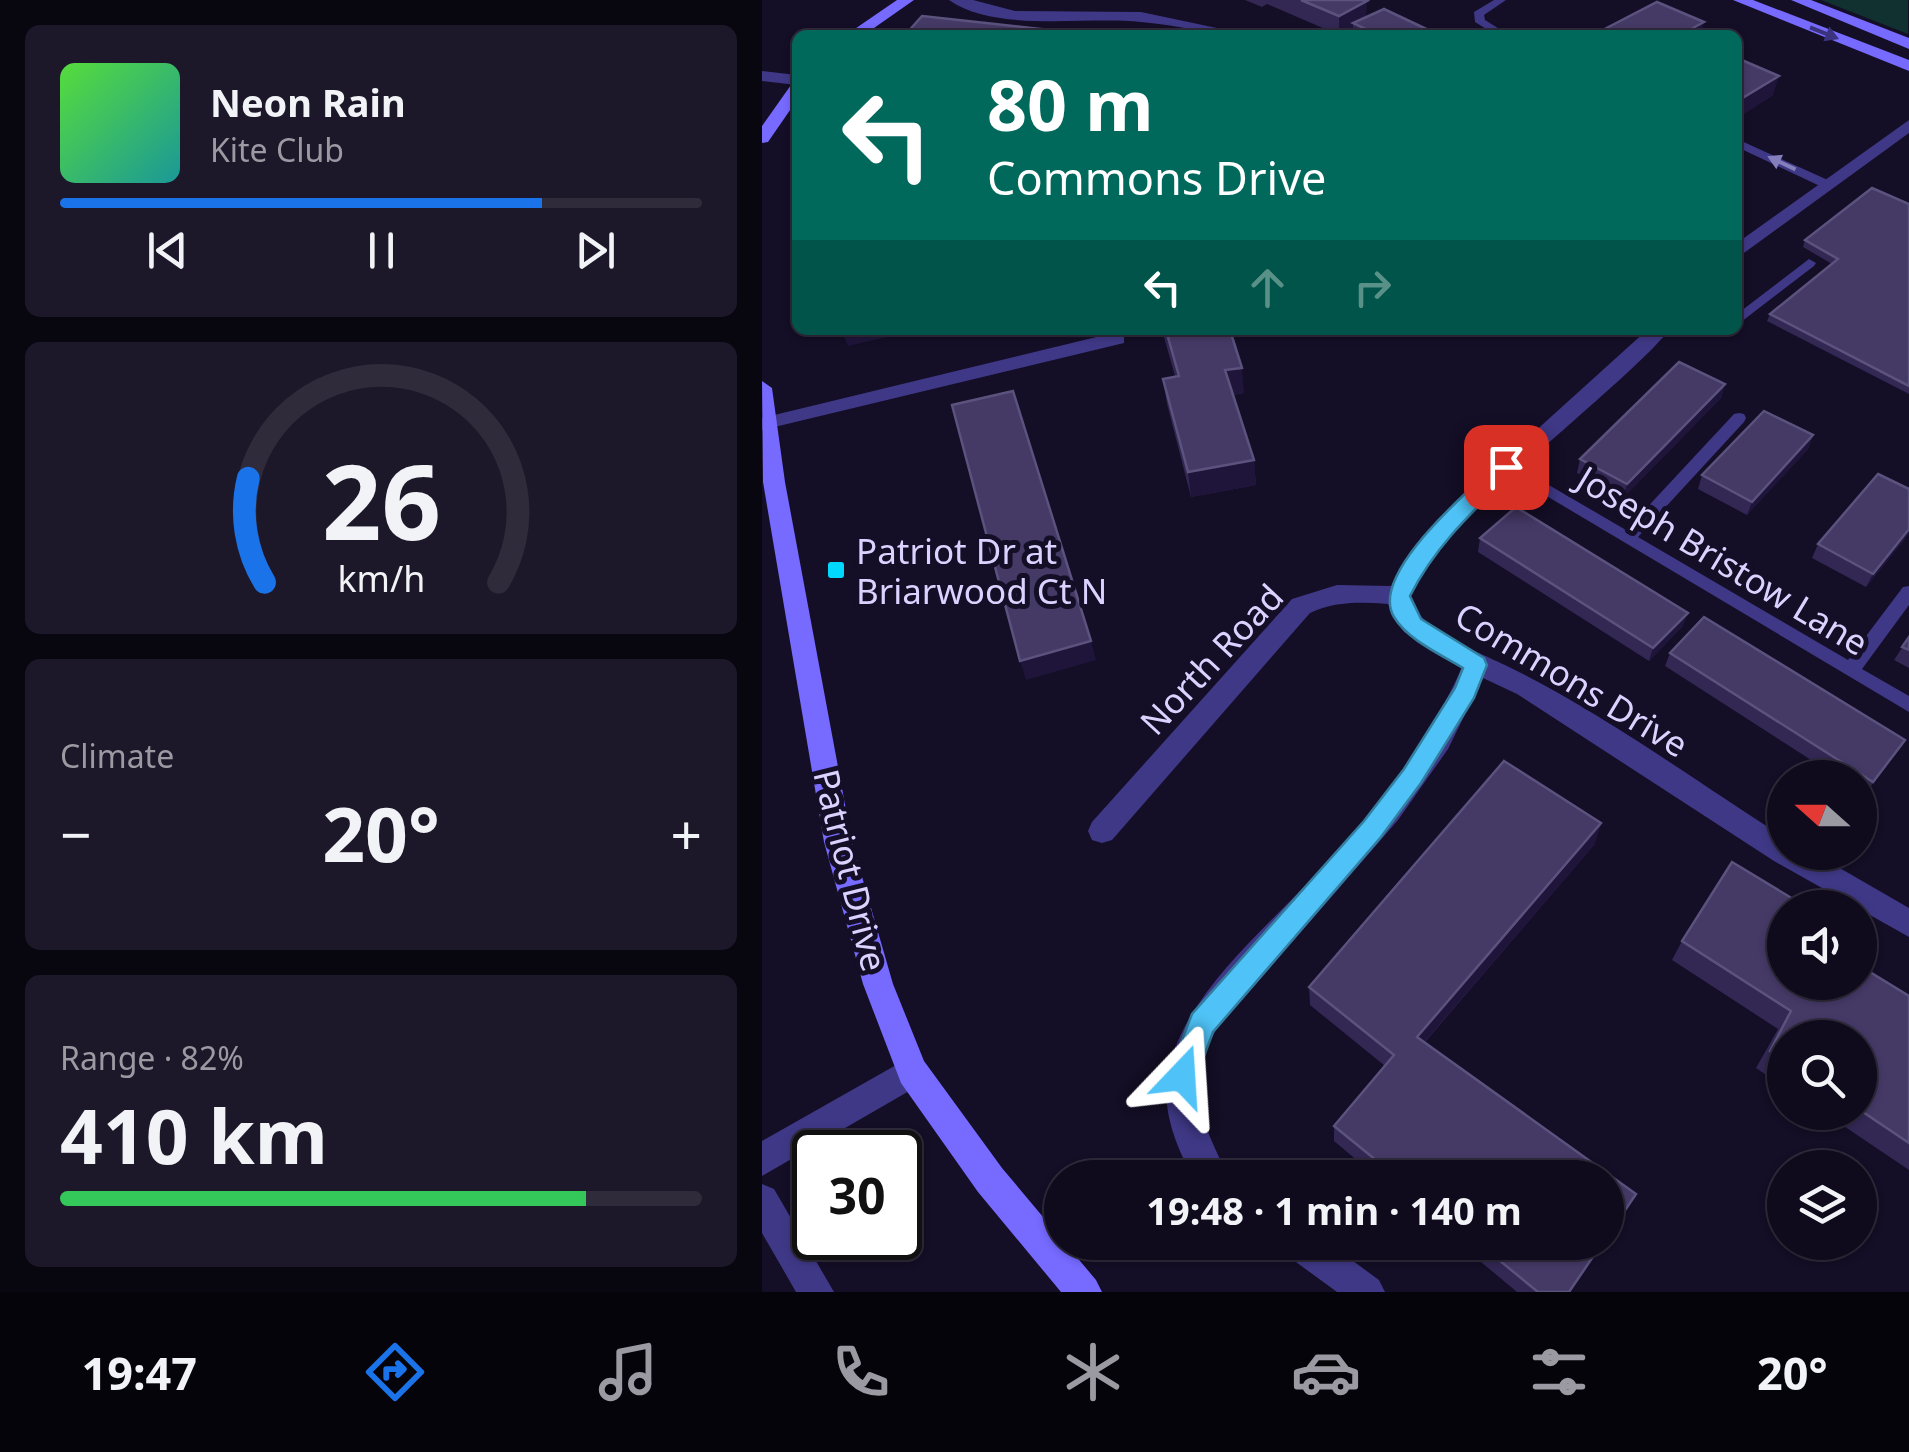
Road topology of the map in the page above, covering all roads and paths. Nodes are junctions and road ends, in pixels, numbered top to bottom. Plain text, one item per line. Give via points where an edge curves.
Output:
1 (907, 0) edge
2 (956, 0) edge
3 (1501, 0) edge
4 (1740, 0) edge
5 (1798, 0) edge
6 (862, 30) edge
7 (1215, 30) edge
8 (1495, 30) edge
9 (1908, 44) edge
10 (1908, 66) edge
11 (762, 76) edge
12 (792, 79) edge
13 (792, 95) edge
14 (1908, 124) edge
15 (762, 138) edge
16 (1742, 145) edge
17 (1826, 184) junction
18 (1742, 248) edge
19 (1809, 263) dead end
20 (1742, 318) edge
21 (1652, 335) edge
22 (1117, 338) dead end
23 (762, 388) edge
24 (1739, 418) dead end
25 (766, 424) junction
26 (1506, 467) junction
27 (768, 484) edge
28 (1628, 538) junction
29 (1908, 592) edge
30 (1399, 596) junction
31 (1476, 665) junction
32 (1851, 670) junction
33 (1908, 705) edge
34 (1102, 831) dead end
35 (1767, 841) edge
36 (1816, 870) edge
37 (1908, 924) edge
38 (912, 1072) junction
39 (762, 1159) edge
40 (1201, 1160) edge
41 (762, 1201) edge
42 (1322, 1260) edge
43 (816, 1292) edge
44 (1084, 1292) edge
45 (1366, 1292) edge

1 - 6 street
2 - 7 street via 1016,16 1141,16
3 - 8 lane via 1478,14
4 -> 10 street
5 - 9 street
11 - 12 street
13 - 15 street
14 - 17 street
17 -> 16 lane
17 - 18 street
19 - 20 lane
21 - 26 street
22 - 25 street
23 - 25 street, Patriot Drive
24 - 28 lane
25 - 27 street, Patriot Drive
26 - 28 lane, Joseph Bristow Lane
26 - 30 street via 1444,527
27 - 38 street, Patriot Drive via 856,918
28 - 32 lane, Joseph Bristow Lane
29 - 32 lane
30 - 31 street, Commons Drive via 1413,625
30 - 34 street, North Road via 1342,592 1300,606
31 - 35 street, Commons Drive via 1526,687
31 - 40 street via 1450,720 1382,816 1202,1023 1182,1076 1182,1115
32 - 33 lane, Joseph Bristow Lane
36 - 37 street, Commons Drive
38 - 39 street
38 - 44 street, Patriot Drive via 990,1180
41 - 43 street
42 - 45 street

